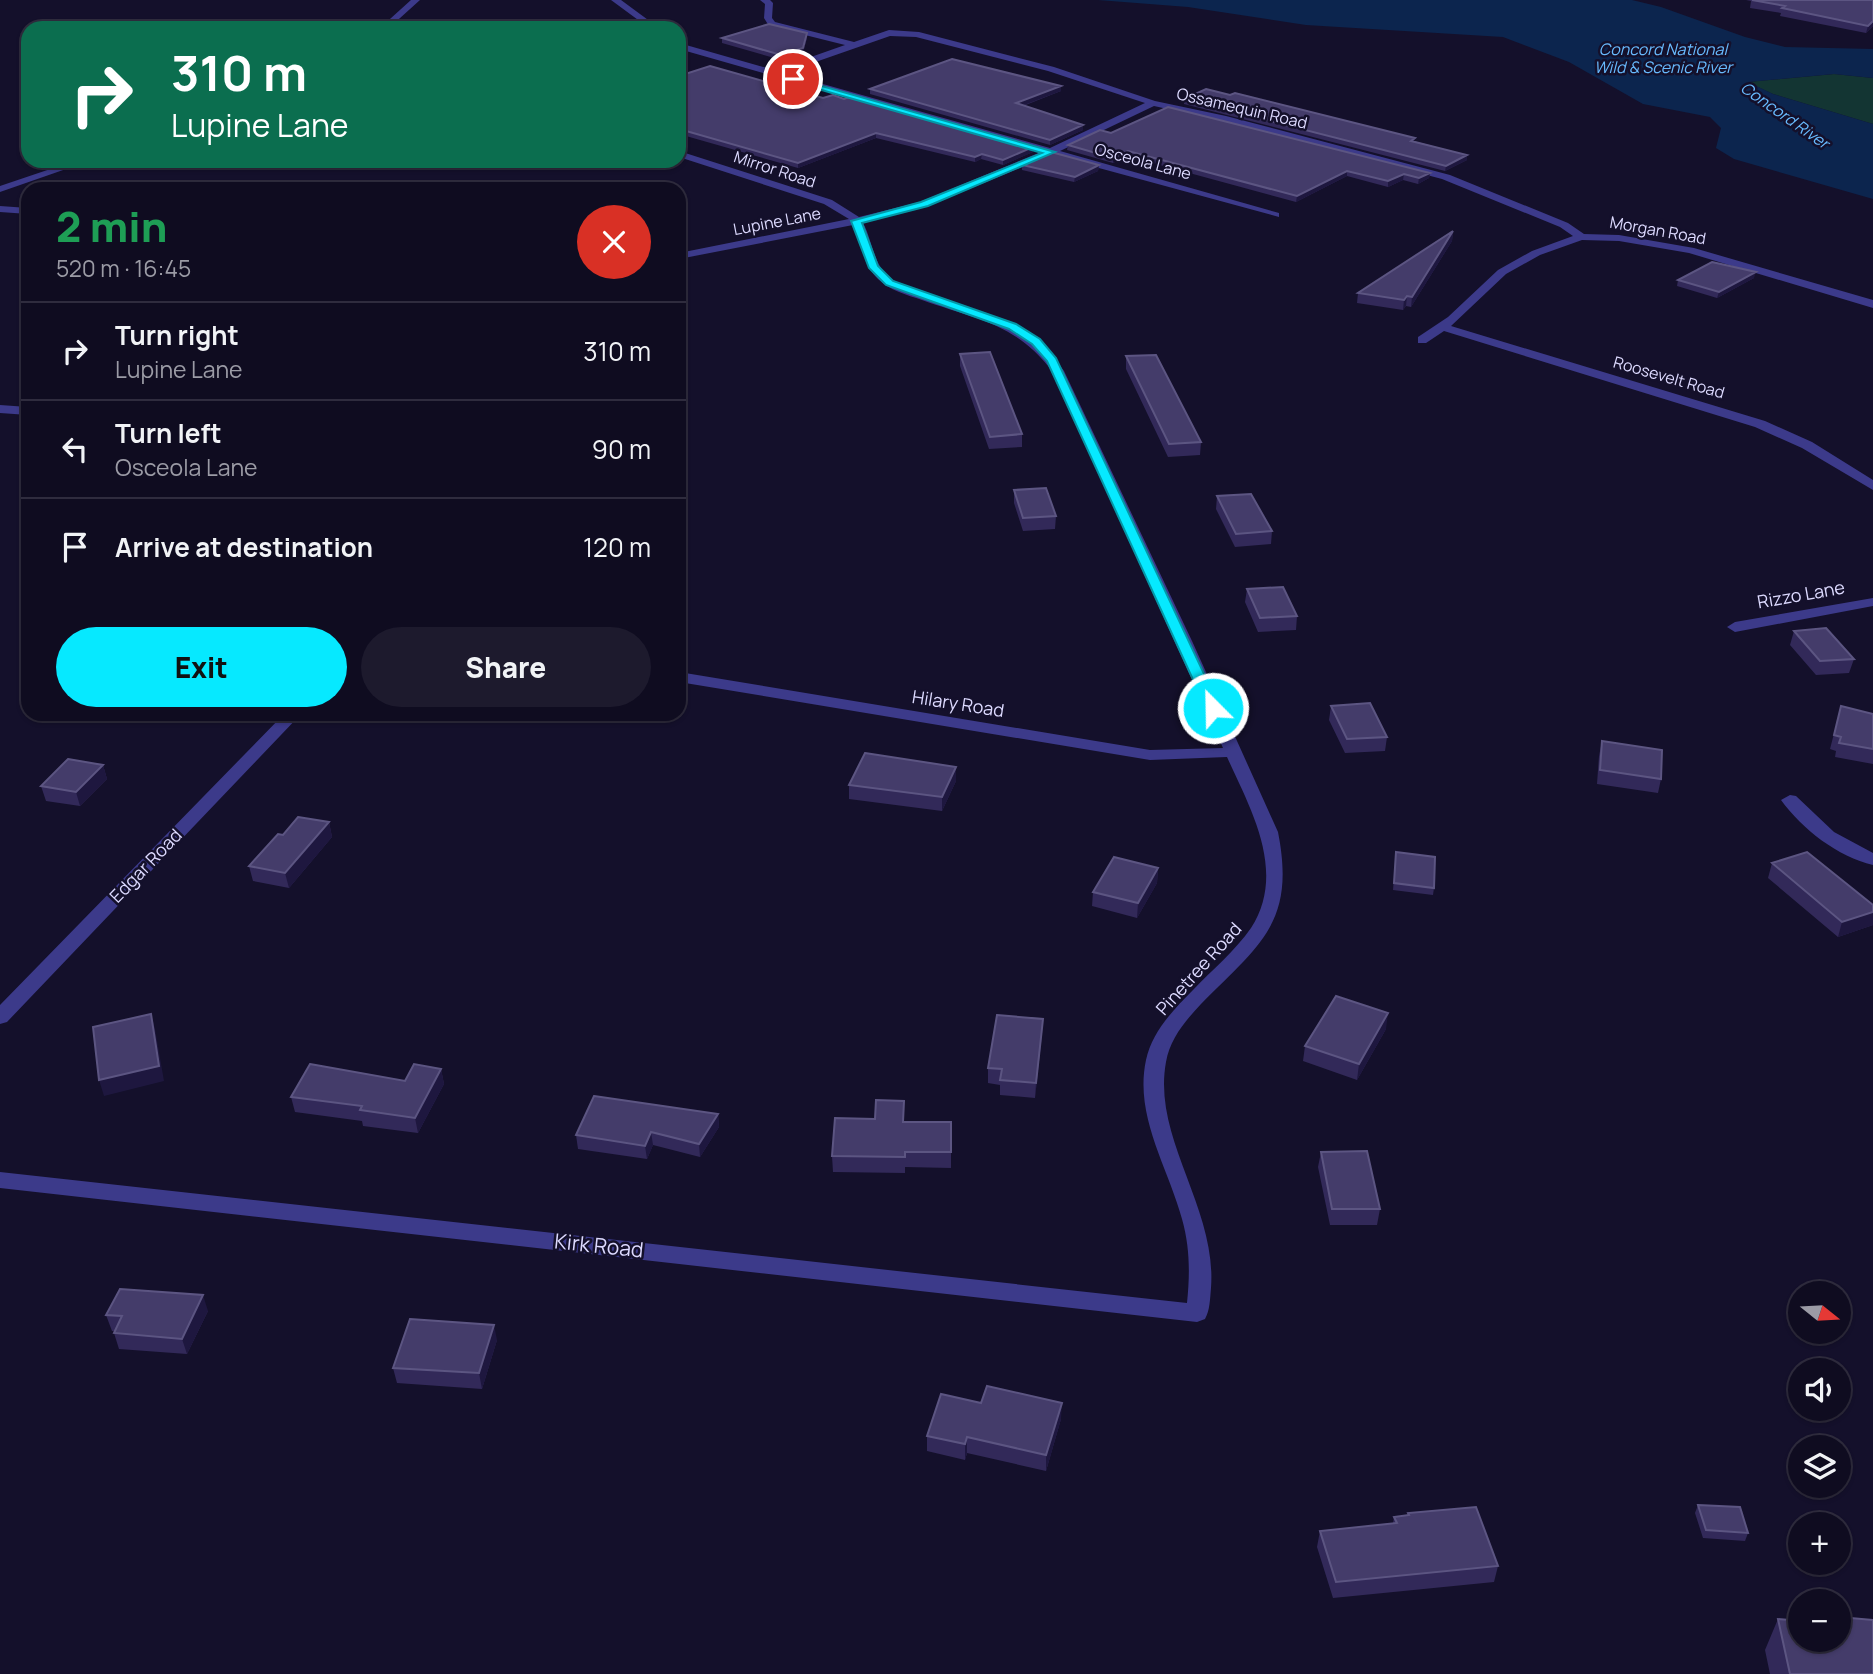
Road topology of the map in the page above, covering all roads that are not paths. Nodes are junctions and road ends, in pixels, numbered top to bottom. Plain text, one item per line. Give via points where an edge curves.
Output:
1 (416, 0) edge
2 (615, 0) edge
3 (764, 0) edge
4 (392, 21) edge
5 (645, 21) edge
6 (855, 45) junction
7 (686, 48) edge
8 (775, 73) junction
9 (1153, 103) junction
10 (1050, 152) junction
11 (686, 157) edge
12 (63, 168) edge
13 (21, 182) edge
14 (21, 182) edge
15 (0, 189) edge
16 (0, 209) edge
17 (21, 210) edge
18 (1275, 215) dead end
19 (856, 221) junction
20 (1581, 237) junction
21 (686, 255) edge
22 (1873, 304) edge
23 (1443, 327) junction
24 (1422, 340) dead end
25 (0, 409) edge
26 (21, 410) edge
27 (1873, 486) edge
28 (1873, 602) edge
29 (1735, 627) dead end
30 (686, 678) edge
31 (286, 721) edge
32 (1232, 752) junction
33 (1790, 800) dead end
34 (1873, 860) edge
35 (0, 1017) edge
36 (0, 1180) edge
37 (1197, 1313) joint

1 - 4 street
2 - 5 street
3 - 6 street via 769,3 772,24
6 - 8 street
6 - 9 street, Ossamequin Road via 889,33 916,34 1051,69
7 - 8 street, Osceola Lane
8 - 10 street, Osceola Lane
9 - 10 street, Lupine Lane
9 - 20 street, Ossamequin Road via 1446,177 1564,225
10 - 18 street, Osceola Lane
10 - 19 street, Lupine Lane via 924,204
11 - 19 street, Mirror Road via 828,202
12 - 13 street
14 - 15 street
16 - 17 street
19 - 21 street, Lupine Lane
19 - 32 street, Pinetree Road via 874,268 889,283 1012,326 1036,341 1052,360
20 - 22 street, Morgan Road via 1619,237 1690,250
20 - 23 street, Morgan Road via 1536,253 1502,272
23 - 24 street, Morgan Road
23 - 27 street, Roosevelt Road via 1759,424 1807,445
25 - 26 street
28 - 29 street, Rizzo Lane
30 - 32 street, Hilary Road via 1150,755
31 - 35 street, Edgar Road
32 - 37 street, Pinetree Road via 1269,832 1277,878 1274,901 1249,944 1163,1037 1155,1063 1158,1115 1198,1236 1202,1261
33 - 34 street via 1818,830
36 - 37 street, Kirk Road

